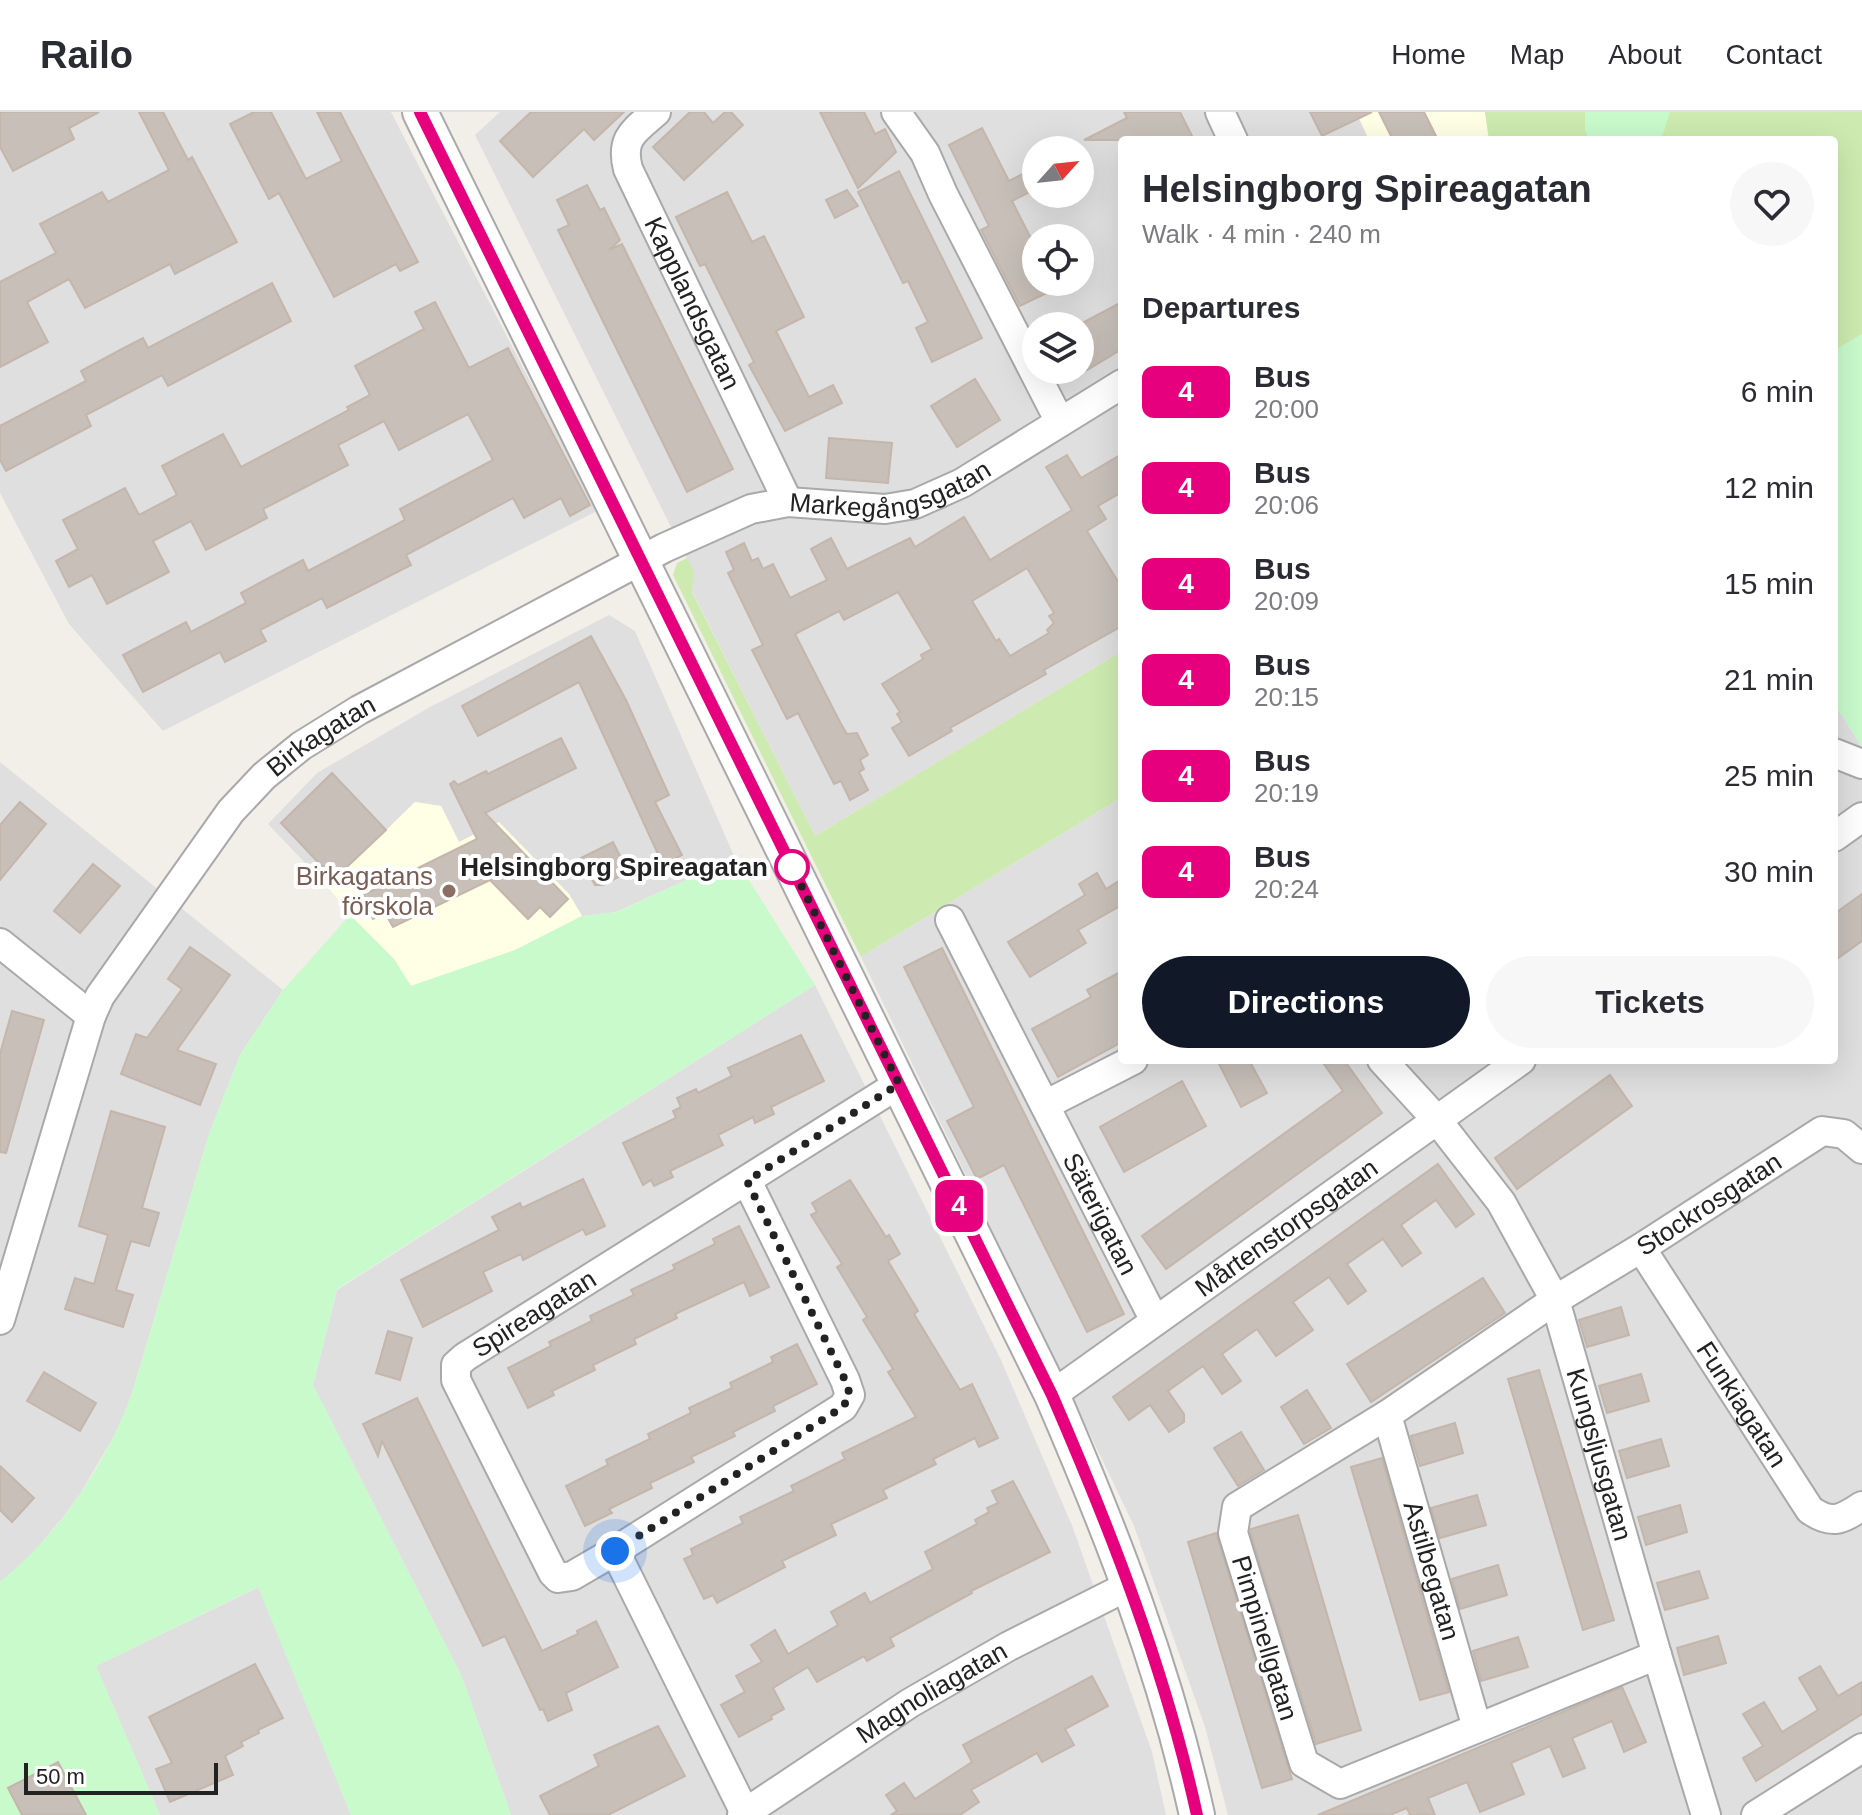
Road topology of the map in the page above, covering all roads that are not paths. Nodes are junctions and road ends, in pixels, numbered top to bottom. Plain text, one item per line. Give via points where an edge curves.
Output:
1 (420, 112) edge
2 (656, 112) edge
3 (896, 112) edge
4 (1220, 112) edge
5 (1231, 136) edge
6 (1118, 386) edge
7 (1060, 422) junction
8 (788, 502) junction
9 (642, 559) junction
10 (1838, 755) edge
11 (1862, 764) edge
12 (1862, 817) edge
13 (1838, 834) edge
14 (950, 920) dead end
15 (0, 943) edge
16 (91, 1016) junction
17 (1125, 1064) edge
18 (1386, 1064) edge
19 (1515, 1064) edge
20 (899, 1084) junction
21 (1045, 1105) junction
22 (1437, 1120) junction
23 (1862, 1149) edge
24 (747, 1181) junction
25 (1641, 1248) junction
26 (1555, 1300) junction
27 (0, 1320) edge
28 (1155, 1321) junction
29 (1052, 1395) junction
30 (1387, 1415) junction
31 (1862, 1506) edge
32 (615, 1551) junction
33 (1130, 1585) junction
34 (1657, 1655) junction
35 (1477, 1728) junction
36 (1862, 1748) edge
37 (744, 1814) edge
38 (1197, 1815) edge
39 (1706, 1815) edge
40 (1756, 1815) edge

1 - 9 street
2 - 8 street, Kapplandsgatan via 626,141 628,169
3 - 7 street via 925,153
4 - 5 street
6 - 7 street, Markegångsgatan
7 - 8 street, Markegångsgatan via 962,483 915,504 885,509
8 - 9 street, Markegångsgatan via 751,509
9 - 16 street, Birkagatan via 359,710 264,776 203,848 108,982
9 - 20 street
10 - 11 street
12 - 13 street
14 - 21 street, Säterigatan
15 - 16 street
16 - 27 street, Birkagatan
17 - 21 street
18 - 22 street
19 - 22 street, Mårtenstorpsgatan
20 - 24 street, Spireagatan
20 - 29 street
21 - 28 street, Säterigatan
22 - 26 street, Kungsljusgatan via 1501,1202
22 - 28 street, Mårtenstorpsgatan
23 - 25 street, Stockrosgatan via 1844,1134 1822,1131
24 - 32 street, Spireagatan via 850,1395 843,1407
24 - 32 street, Spireagatan via 456,1365 456,1380 553,1573 558,1578 572,1576
25 - 26 street, Stockrosgatan
25 - 31 street, Funkiagatan via 1810,1510 1824,1519 1843,1519
26 - 30 street, Pimpinellgatan
26 - 34 street, Kungsljusgatan
28 - 29 street, Mårtenstorpsgatan
29 - 33 street
30 - 35 street, Astilbegatan
30 - 35 street, Pimpinellgatan via 1237,1507 1233,1533 1304,1763 1340,1784
32 - 37 street
33 - 37 street, Magnoliagatan via 910,1703
33 - 38 street via 1156,1657
34 - 35 street, Pimpinellgatan
34 - 39 street, Kungsljusgatan
36 - 40 street

